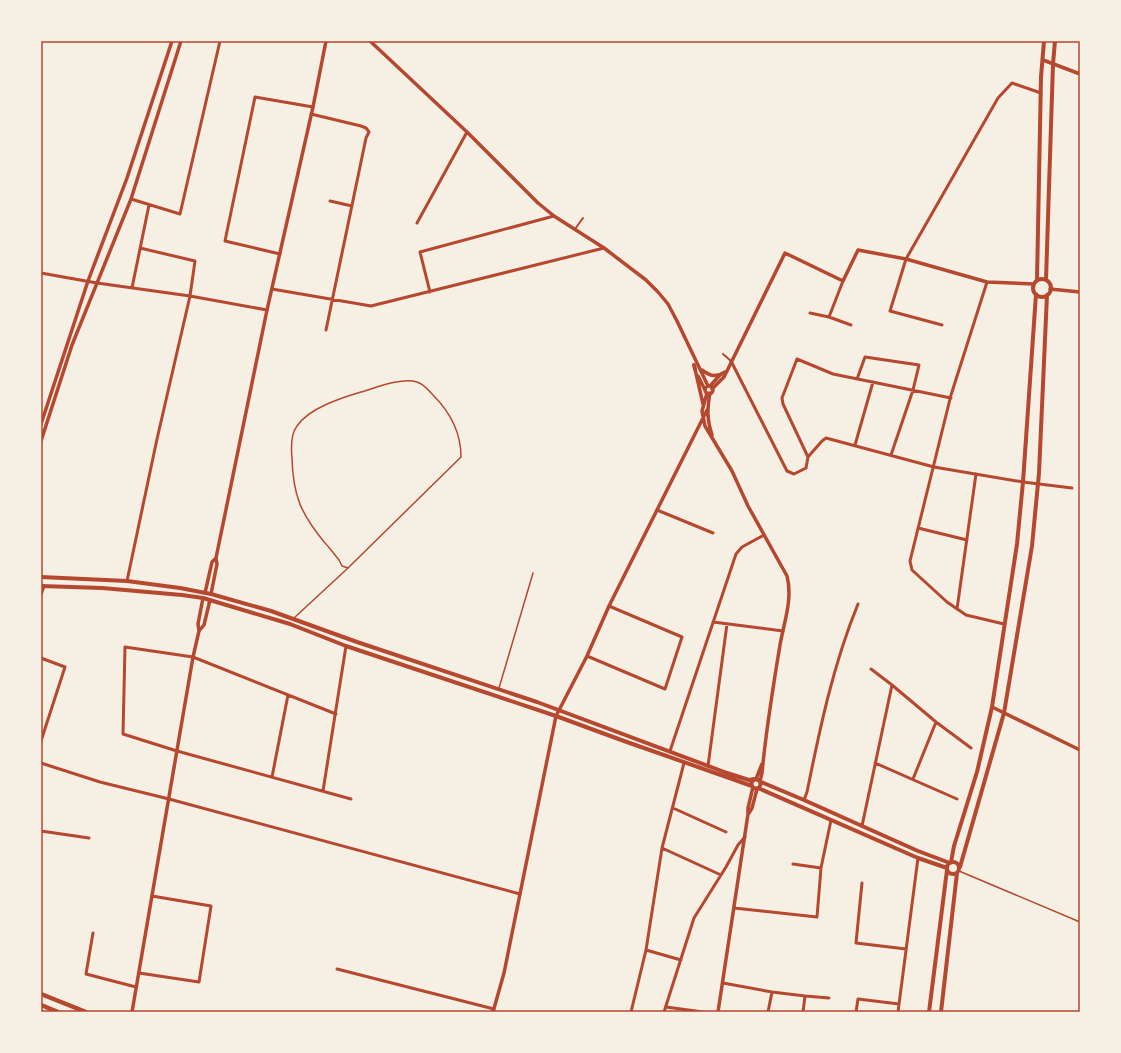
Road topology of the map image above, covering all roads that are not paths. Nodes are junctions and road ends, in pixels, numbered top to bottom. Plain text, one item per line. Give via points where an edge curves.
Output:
1 (172, 41) edge
2 (181, 41) edge
3 (220, 41) edge
4 (326, 41) edge
5 (370, 41) edge
6 (1044, 41) edge
7 (1055, 41) edge
8 (1043, 60) junction
9 (1053, 64) junction
10 (1080, 74) edge
11 (1040, 93) junction
12 (313, 107) junction
13 (311, 114) junction
14 (467, 132) junction
15 (131, 199) junction
16 (330, 201) dead end
17 (149, 205) junction
18 (352, 206) junction
19 (554, 216) junction
20 (583, 218) dead end
21 (418, 223) dead end
22 (575, 230) junction
23 (140, 248) junction
24 (604, 248) junction
25 (280, 254) junction
26 (906, 259) junction
27 (41, 273) edge
28 (1046, 280) junction
29 (88, 281) junction
30 (843, 281) junction
31 (987, 282) junction
32 (1036, 282) junction
33 (97, 283) junction
34 (132, 288) junction
35 (272, 289) junction
36 (1050, 289) junction
37 (430, 292) junction
38 (1080, 292) edge
39 (1036, 294) junction
40 (1047, 295) junction
41 (190, 296) junction
42 (333, 300) junction
43 (267, 310) junction
44 (810, 313) dead end
45 (829, 317) junction
46 (942, 325) dead end
47 (851, 326) dead end
48 (326, 330) dead end
49 (723, 354) dead end
50 (731, 362) junction
51 (696, 367) junction
52 (727, 371) junction
53 (720, 375) junction
54 (857, 379) junction
55 (873, 382) junction
56 (709, 389) junction
57 (913, 390) junction
58 (951, 398) junction
59 (703, 405) junction
60 (707, 410) junction
61 (702, 411) junction
62 (703, 419) junction
63 (41, 424) edge
64 (698, 430) junction
65 (714, 440) junction
66 (41, 441) edge
67 (855, 445) junction
68 (891, 455) junction
69 (808, 457) junction
70 (934, 467) junction
71 (976, 474) junction
72 (1023, 482) junction
73 (1038, 484) junction
74 (1072, 488) dead end
75 (657, 510) junction
76 (918, 528) junction
77 (712, 533) dead end
78 (764, 535) junction
79 (966, 540) junction
80 (216, 558) junction
81 (348, 568) junction
82 (533, 573) dead end
83 (41, 577) edge
84 (102, 580) junction
85 (127, 581) junction
86 (43, 586) edge
87 (102, 588) junction
88 (205, 593) junction
89 (211, 594) junction
90 (41, 595) edge
91 (203, 598) junction
92 (210, 600) junction
93 (858, 604) dead end
94 (609, 606) junction
95 (957, 609) junction
96 (293, 619) junction
97 (713, 622) junction
98 (290, 624) junction
99 (727, 624) junction
100 (1004, 624) junction
101 (199, 631) junction
102 (783, 631) junction
103 (346, 646) junction
104 (587, 656) junction
105 (41, 658) edge
106 (193, 658) junction
107 (871, 669) dead end
108 (892, 685) junction
109 (499, 688) junction
110 (288, 695) junction
111 (992, 707) junction
112 (558, 711) junction
113 (1004, 713) junction
114 (336, 714) junction
115 (556, 716) junction
116 (936, 722) junction
117 (41, 741) edge
118 (972, 748) dead end
119 (1080, 750) edge
120 (177, 751) junction
121 (670, 751) junction
122 (41, 763) edge
123 (684, 763) junction
124 (875, 763) junction
125 (708, 766) junction
126 (272, 777) junction
127 (913, 779) junction
128 (758, 781) junction
129 (755, 787) junction
130 (323, 791) junction
131 (169, 799) junction
132 (351, 799) dead end
133 (957, 799) dead end
134 (804, 800) junction
135 (672, 808) junction
136 (831, 820) junction
137 (862, 826) junction
138 (41, 832) edge
139 (726, 832) dead end
140 (745, 837) junction
141 (89, 838) dead end
142 (662, 848) junction
143 (918, 858) junction
144 (950, 862) junction
145 (793, 864) dead end
146 (821, 868) junction
147 (947, 869) junction
148 (958, 870) junction
149 (721, 875) junction
150 (862, 883) dead end
151 (520, 894) junction
152 (152, 896) junction
153 (734, 908) junction
154 (1080, 922) edge
155 (93, 933) dead end
156 (906, 949) junction
157 (646, 950) junction
158 (681, 960) junction
159 (337, 969) dead end
160 (139, 973) junction
161 (723, 984) junction
162 (136, 988) junction
163 (772, 992) junction
164 (41, 994) edge
165 (805, 996) junction
166 (829, 998) dead end
167 (899, 1004) junction
168 (41, 1005) edge
169 (666, 1007) junction
170 (494, 1010) edge
171 (58, 1012) edge
172 (86, 1012) edge
173 (132, 1012) edge
174 (631, 1012) edge
175 (664, 1012) edge
176 (703, 1012) edge
177 (718, 1012) edge
178 (768, 1012) edge
179 (803, 1012) edge
180 (856, 1012) edge
181 (898, 1012) edge
182 (929, 1012) edge
183 (941, 1012) edge

1 - 29 street via 127,178
2 - 15 street
3 - 17 street via 180,214
4 - 12 street
5 - 14 street
6 - 8 main road
7 - 9 main road
8 - 9 street
8 - 11 main road
9 - 10 street
9 - 28 main road
11 - 26 street via 1012,83 998,98
11 - 32 main road
12 - 13 street
12 - 25 street via 255,97 225,241
13 - 18 street via 361,126 369,132
13 - 25 street
14 - 19 street
14 - 21 street
15 - 17 street
15 - 33 street
16 - 18 street
17 - 23 street
18 - 42 street
19 - 22 street
19 - 37 street via 420,252
20 - 22 street
22 - 24 street
23 - 34 street
23 - 41 street via 195,261
24 - 37 street
24 - 51 street via 646,280 668,304
25 - 35 street
26 - 30 street via 858,250
26 - 31 street
26 - 46 street via 890,311
27 - 29 street
28 - 32 main road
28 - 36 main road via 1050,284
29 - 33 street
29 - 63 street
30 - 45 street
30 - 50 street via 786,253
31 - 32 street
31 - 58 street
32 - 39 main road via 1033,289
33 - 34 street
33 - 66 street via 72,345
34 - 41 street
35 - 42 street
35 - 43 street
36 - 38 street
36 - 40 main road
37 - 42 street via 371,306
39 - 40 main road
39 - 72 main road
40 - 73 main road
41 - 43 street
41 - 85 street
42 - 48 street
43 - 80 street
44 - 45 street
45 - 47 street
49 - 50 street
50 - 52 street
50 - 69 street via 787,471 794,474 806,468
51 - 53 street via 709,375
51 - 56 street
51 - 59 street
52 - 53 street
52 - 56 street via 724,377
53 - 56 street
54 - 55 street
54 - 57 street via 865,357 918,365
54 - 69 street via 833,374 797,359 782,398
55 - 57 street
55 - 67 street
56 - 59 street
56 - 60 street
57 - 58 street
57 - 68 street
58 - 70 street
59 - 61 street
60 - 62 street
60 - 65 street
61 - 62 street
61 - 64 street
62 - 64 street
62 - 65 street
64 - 75 street
65 - 78 street
67 - 68 street
67 - 69 street via 826,438
68 - 70 street
70 - 71 street
70 - 76 street
71 - 72 street
71 - 79 street
72 - 73 street
72 - 100 main road via 1017,544
73 - 74 street
73 - 113 main road via 1032,546
75 - 77 street
75 - 94 street
76 - 79 street
76 - 95 street via 910,562 912,570
78 - 97 street via 742,547 736,554
78 - 102 street via 789,584
79 - 95 street
80 - 88 street via 212,562
80 - 89 street via 218,564
81 - 81 lane via 461,457 460,441 452,419 426,386 417,382 386,385 350,396 316,409 296,427 291,443 296,497 311,526 342,566
81 - 96 lane
82 - 109 lane
83 - 84 main road
84 - 85 main road
84 - 87 main road
85 - 88 main road
86 - 87 main road
86 - 90 street
87 - 91 main road
88 - 89 main road
88 - 91 main road
89 - 92 main road
89 - 96 main road
91 - 92 main road
91 - 101 street
92 - 98 main road
92 - 101 street via 204,625
93 - 134 street via 845,637 821,724 808,792
94 - 104 street
94 - 104 street via 682,637 665,689
95 - 100 street via 966,615
96 - 98 lane
96 - 109 main road
97 - 99 street
97 - 121 street
98 - 103 main road
99 - 102 street
99 - 125 street
100 - 111 main road
101 - 106 street
102 - 128 street via 762,773
103 - 114 street
103 - 115 main road
104 - 112 street
105 - 117 street via 65,667
106 - 110 street
106 - 120 street
106 - 120 street via 125,647 123,734
107 - 108 street
108 - 116 street
108 - 124 street
109 - 112 main road
110 - 114 street
110 - 126 street
111 - 113 street
111 - 144 main road via 977,772
112 - 115 street
112 - 121 main road
113 - 119 street
113 - 148 main road
114 - 130 street
115 - 123 main road
115 - 151 street
116 - 118 street
116 - 127 street
120 - 126 street
120 - 131 street
121 - 125 main road
122 - 131 street via 100,782
123 - 129 main road
123 - 135 street
124 - 127 street
124 - 137 street
125 - 128 main road
126 - 130 street
127 - 133 street
128 - 129 main road via 760,786
128 - 129 main road via 752,782
128 - 134 main road
129 - 136 main road
129 - 140 street
130 - 132 street
131 - 151 street
131 - 152 street
134 - 137 main road
135 - 139 street
135 - 142 street
136 - 143 main road
136 - 146 street
137 - 144 main road
138 - 141 street
140 - 149 street via 738,844
140 - 153 street
142 - 149 street
142 - 157 street
143 - 147 main road
143 - 156 street
144 - 147 main road
144 - 148 main road via 956,862
145 - 146 street
146 - 153 street via 817,917
147 - 148 main road via 951,874
147 - 182 main road
148 - 154 lane
148 - 183 main road
149 - 158 street via 694,918
150 - 156 street via 856,943
151 - 170 street
152 - 160 street
152 - 160 street via 211,906 199,982
153 - 161 street
155 - 162 street via 86,974
156 - 167 street
157 - 158 street
157 - 174 street
158 - 169 street
159 - 170 street
160 - 162 street
161 - 163 street
161 - 177 street
162 - 173 street
163 - 165 street
163 - 178 street
164 - 172 main road
165 - 166 street
165 - 179 street
167 - 180 street via 858,999
167 - 181 street
168 - 171 main road
169 - 175 street
169 - 176 street

